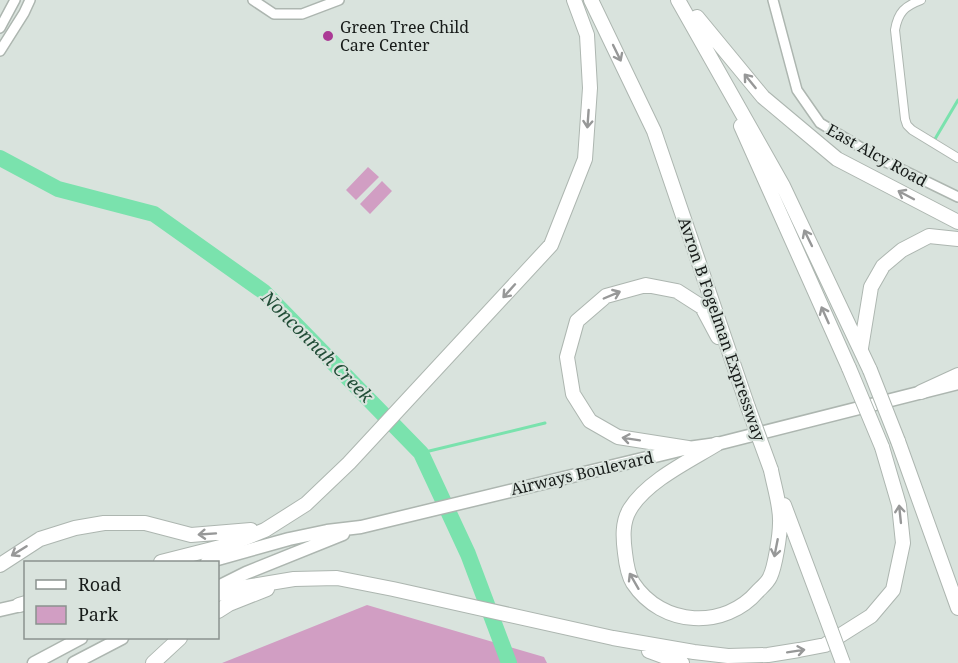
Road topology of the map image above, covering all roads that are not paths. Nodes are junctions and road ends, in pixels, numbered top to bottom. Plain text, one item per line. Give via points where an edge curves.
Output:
1 (15, 0) edge
2 (30, 0) edge
3 (253, 0) edge
4 (339, 0) edge
5 (574, 0) edge
6 (591, 0) edge
7 (681, 0) edge
8 (773, 0) edge
9 (921, 0) edge
10 (0, 28) edge
11 (1, 49) edge
12 (722, 76) junction
13 (958, 158) edge
14 (958, 197) edge
15 (958, 222) edge
16 (958, 239) edge
17 (861, 348) junction
18 (737, 375) junction
19 (958, 375) edge
20 (958, 383) edge
21 (921, 392) junction
22 (717, 444) junction
23 (688, 448) junction
24 (771, 470) junction
25 (361, 527) junction
26 (265, 530) junction
27 (289, 539) junction
28 (165, 561) edge
29 (211, 561) edge
30 (0, 565) edge
31 (219, 568) edge
32 (294, 579) junction
33 (219, 586) edge
34 (219, 594) edge
35 (23, 604) edge
36 (958, 608) edge
37 (0, 610) edge
38 (219, 610) edge
39 (607, 637) junction
40 (79, 639) edge
41 (120, 639) edge
42 (179, 639) edge
43 (34, 663) edge
44 (74, 663) edge
45 (153, 663) edge
46 (682, 663) edge
47 (843, 663) edge

1 - 10 street
2 - 11 street
3 - 4 street via 274,14 303,14
5 -> 26 highway via 586,35 590,88 585,159 551,245 350,463 306,504
6 -> 18 highway, Avron B Fogelman Expressway via 654,131
7 - 12 highway
15 -> 7 highway via 837,159 763,98
8 - 14 street, East Alcy Road via 797,90 820,123 880,159
9 - 13 street via 908,6 897,19 905,119 924,139
17 -> 12 highway via 783,186
39 -> 12 highway, bridge via 728,656 768,655 825,645 871,615 894,590 903,543 899,505 882,447
16 - 17 highway via 929,236 902,250 883,266 871,287
17 - 36 highway, bridge
23 -> 18 highway via 618,437 590,421 573,394 567,357 577,321 606,296 627,289 646,285 677,291 702,307
18 - 24 highway, Avron B Fogelman Expressway, bridge
19 - 21 highway
20 - 21 main road, Airways Boulevard
21 - 22 main road, Airways Boulevard
22 - 23 main road, Airways Boulevard
24 -> 22 highway via 781,522 770,578 750,601 728,614 687,619 668,611 632,582 622,535 629,510 645,490
23 - 25 main road, Airways Boulevard
24 - 47 highway, Avron B Fogelman Expressway, bridge
25 - 27 main road, Airways Boulevard
25 - 33 main road
26 - 28 highway via 228,545
26 -> 30 highway via 191,535 145,523 104,523 40,539
27 - 29 main road, Airways Boulevard
27 - 31 main road
32 - 34 highway
32 - 38 highway
32 - 39 highway via 337,578
35 - 37 main road
39 - 46 highway
40 - 43 main road
41 - 44 main road
42 - 45 highway

